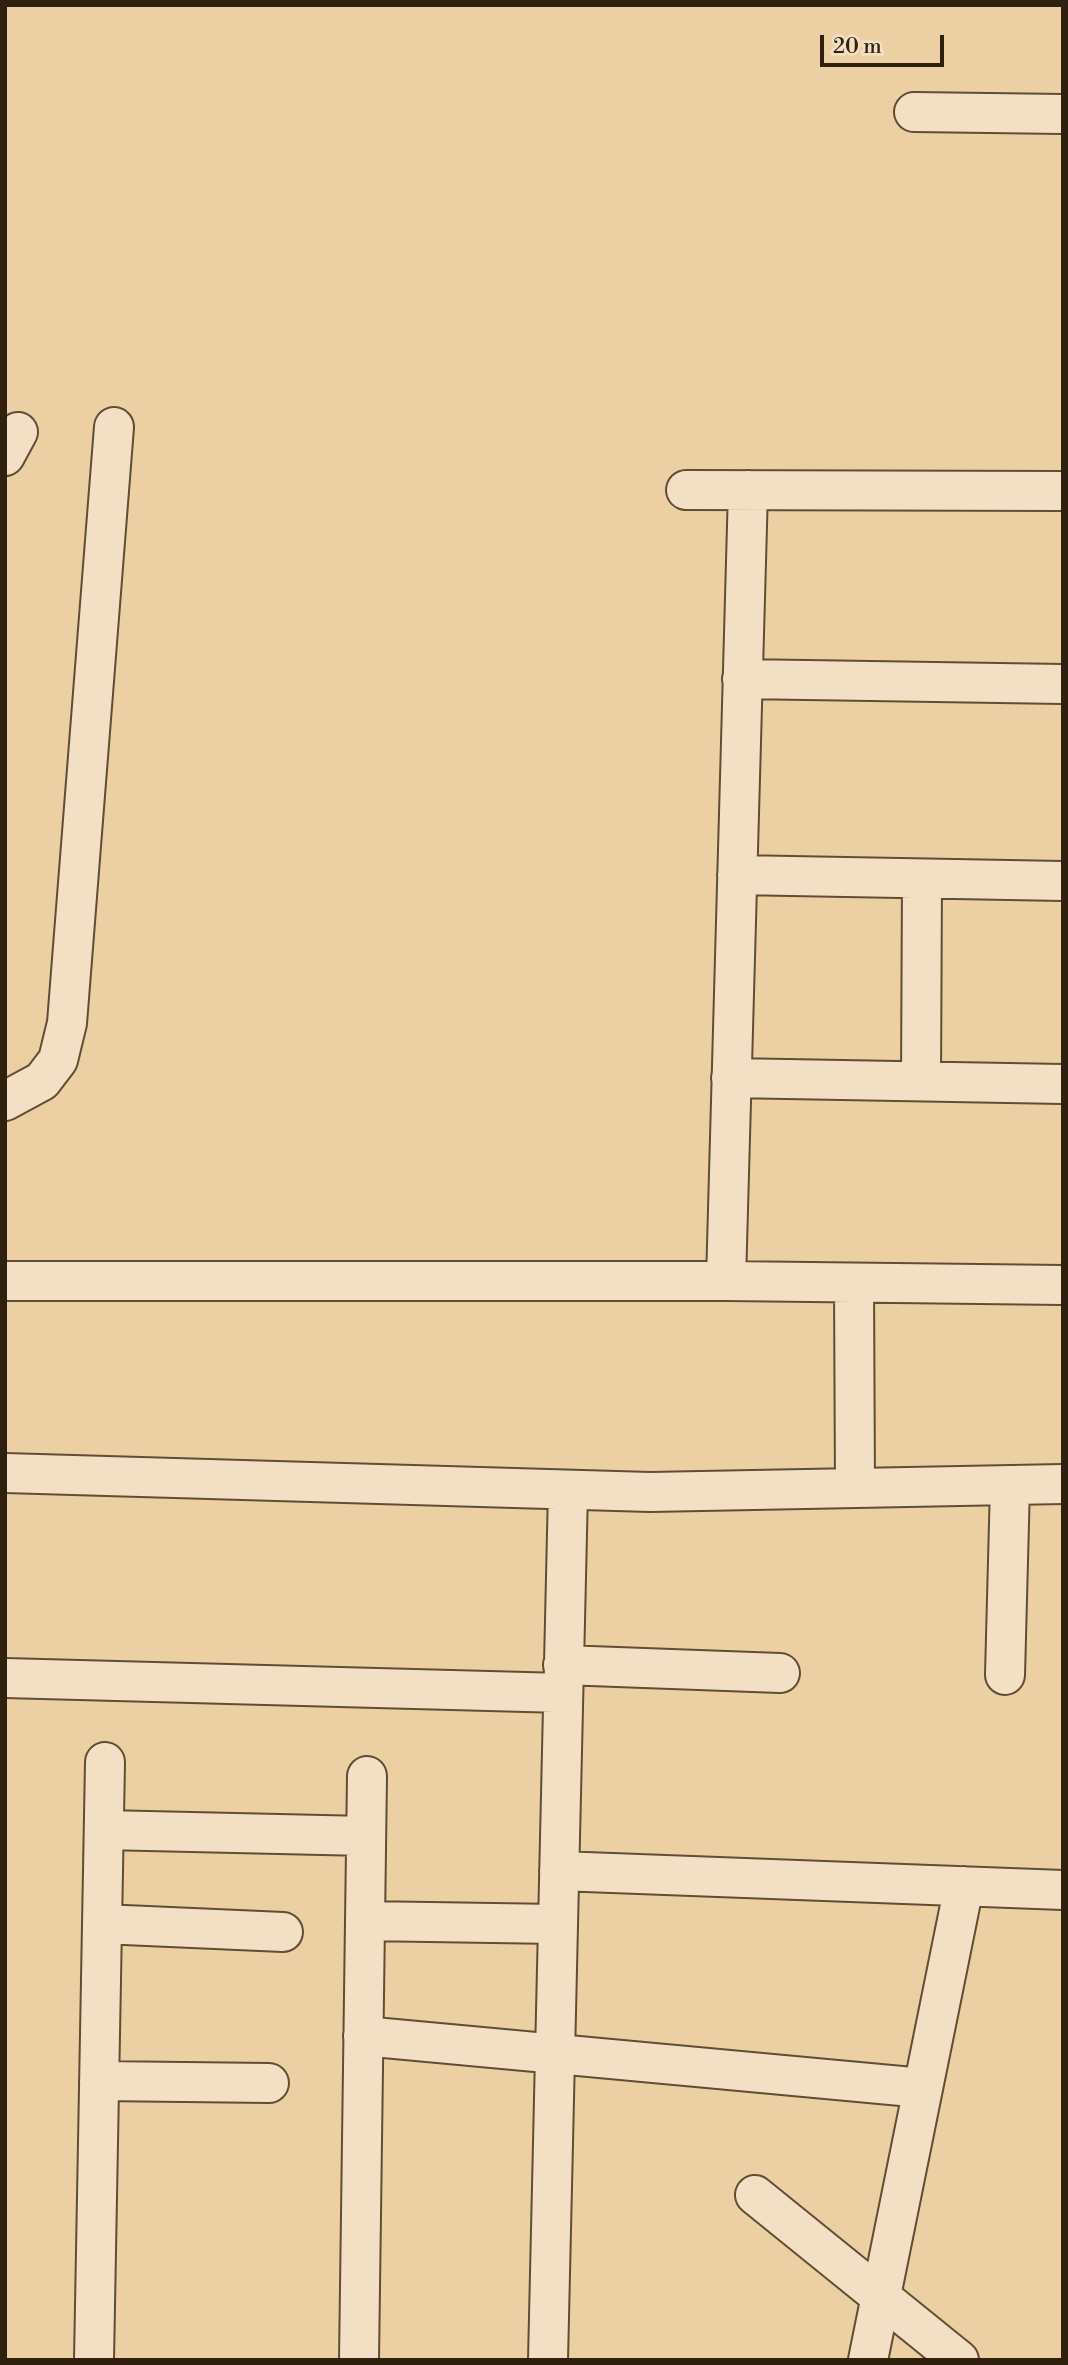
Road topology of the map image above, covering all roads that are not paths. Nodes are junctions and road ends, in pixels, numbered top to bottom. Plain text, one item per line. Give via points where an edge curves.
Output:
1 (915, 112) dead end
2 (1063, 114) edge
3 (114, 427) dead end
4 (686, 490) dead end
5 (748, 490) junction
6 (1063, 491) edge
7 (743, 679) junction
8 (1063, 684) edge
9 (737, 876) junction
10 (922, 879) junction
11 (1063, 881) edge
12 (731, 1078) junction
13 (921, 1081) junction
14 (1063, 1084) edge
15 (5, 1101) edge
16 (5, 1281) edge
17 (726, 1281) junction
18 (854, 1283) junction
19 (1063, 1285) edge
20 (5, 1473) edge
21 (1063, 1484) edge
22 (1010, 1485) junction
23 (855, 1488) junction
24 (568, 1490) junction
25 (780, 1673) dead end
26 (1005, 1675) dead end
27 (5, 1678) edge
28 (563, 1679) junction
29 (105, 1762) dead end
30 (367, 1776) dead end
31 (104, 1830) junction
32 (366, 1836) junction
33 (559, 1871) junction
34 (964, 1886) junction
35 (1063, 1889) edge
36 (365, 1921) junction
37 (102, 1924) junction
38 (557, 1924) junction
39 (283, 1932) dead end
40 (363, 2036) junction
41 (555, 2053) junction
42 (99, 2081) junction
43 (269, 2083) dead end
44 (923, 2088) junction
45 (755, 2195) dead end
46 (880, 2297) junction
47 (94, 2360) edge
48 (359, 2360) edge
49 (548, 2360) edge
50 (868, 2360) edge
51 (958, 2360) edge

1 - 2 street
3 - 15 street via 66,1023 58,1060 42,1081
4 - 5 street
5 - 6 street
5 - 7 street
7 - 8 street
7 - 9 street
9 - 10 street
9 - 12 street
10 - 11 street
10 - 13 street
12 - 13 street
12 - 17 street
13 - 14 street
16 - 17 street
17 - 18 street
18 - 19 street
18 - 23 street
20 - 24 street
21 - 22 street
22 - 23 street
22 - 26 street
23 - 24 street
24 - 28 street
25 - 28 street
27 - 28 street
28 - 33 street
29 - 31 street
30 - 32 street
31 - 32 street
31 - 37 street
32 - 36 street
33 - 34 street
33 - 38 street
34 - 35 street
34 - 44 street
36 - 38 street
36 - 40 street
37 - 39 street
37 - 42 street
38 - 41 street
40 - 41 street
40 - 48 street
41 - 44 street
41 - 49 street
42 - 43 street
42 - 47 street
44 - 46 street
45 - 46 street
46 - 50 street
46 - 51 street

